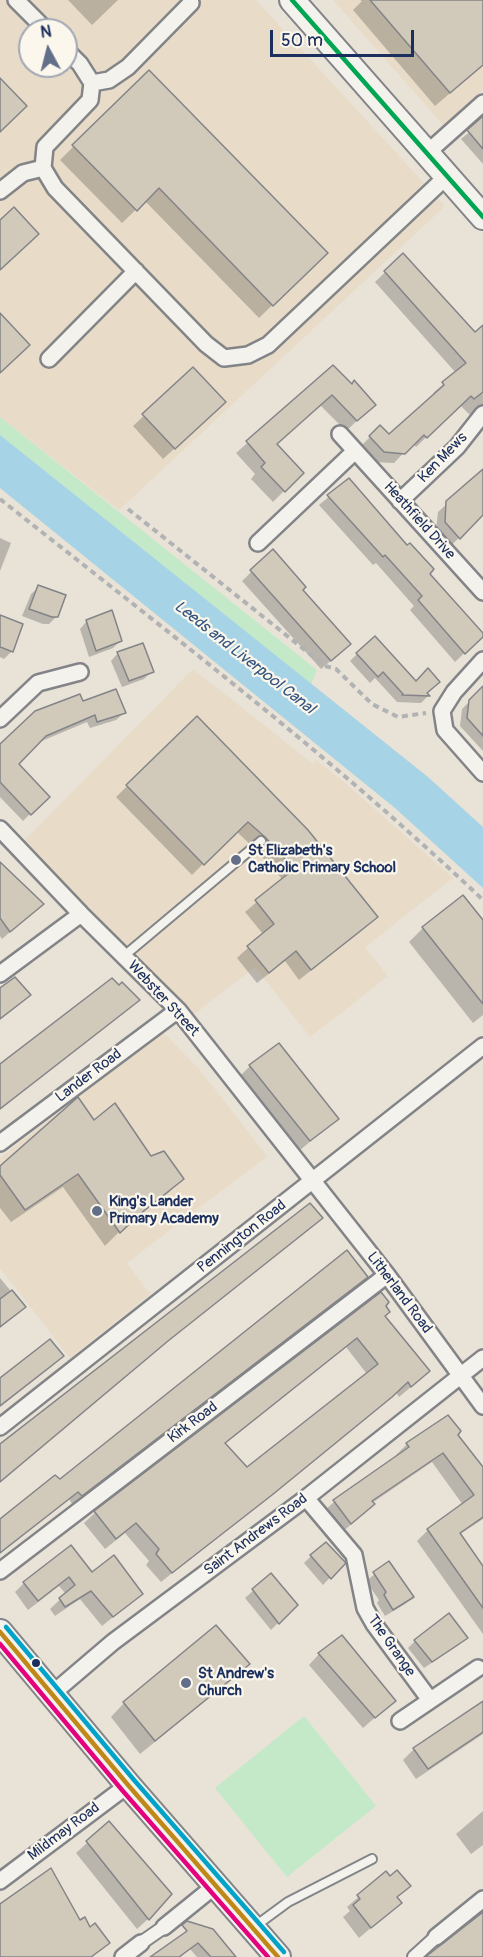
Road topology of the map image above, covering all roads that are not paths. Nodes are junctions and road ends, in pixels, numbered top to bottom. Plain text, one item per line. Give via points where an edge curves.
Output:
1 (16, 0) edge
2 (292, 0) edge
3 (191, 3) dead end
4 (34, 18) edge
5 (78, 62) edge
6 (92, 83) junction
7 (483, 103) edge
8 (427, 153) junction
9 (43, 168) junction
10 (447, 176) junction
11 (0, 191) edge
12 (483, 217) edge
13 (136, 271) junction
14 (49, 359) dead end
15 (483, 414) edge
16 (340, 434) dead end
17 (355, 451) junction
18 (400, 501) junction
19 (258, 543) dead end
20 (483, 592) edge
21 (483, 660) edge
22 (80, 672) dead end
23 (0, 719) edge
24 (483, 773) edge
25 (0, 829) edge
26 (261, 841) dead end
27 (81, 914) junction
28 (124, 956) junction
29 (0, 974) edge
30 (178, 1010) junction
31 (483, 1046) edge
32 (0, 1143) edge
33 (312, 1182) junction
34 (387, 1275) junction
35 (483, 1358) edge
36 (460, 1376) junction
37 (483, 1406) edge
38 (0, 1427) edge
39 (306, 1498) junction
40 (0, 1571) edge
41 (0, 1632) edge
42 (478, 1668) dead end
43 (52, 1694) junction
44 (430, 1700) junction
45 (400, 1721) dead end
46 (128, 1785) junction
47 (372, 1859) dead end
48 (0, 1881) edge
49 (216, 1885) junction
50 (483, 1899) edge
51 (164, 1927) joint
52 (252, 1928) junction
53 (436, 1937) joint
54 (141, 1943) joint
55 (123, 1957) edge
56 (278, 1957) edge
57 (414, 1957) edge

1 - 4 street
2 - 8 main road
3 - 6 street via 128,67 109,80
5 - 6 street
6 - 9 street via 90,99 45,147
7 - 8 street
8 - 10 main road
9 - 11 street via 22,173
9 - 13 street via 55,188
10 - 12 main road
10 - 13 street via 268,345 248,355 224,358 206,345
13 - 14 street
15 - 18 street, Ken Mews via 457,447
16 - 17 street, Heathfield Drive
17 - 18 street, Heathfield Drive
17 - 19 street
18 - 20 street, Heathfield Drive
21 - 24 street via 442,711 445,730
22 - 23 street via 38,683
25 - 27 street, Webster Street
26 - 28 lane
27 - 28 street, Webster Street
27 - 29 street
28 - 30 street, Webster Street
30 - 32 street, Lander Road
30 - 33 street, Webster Street
31 - 33 street, Pennington Road
33 - 34 street, Litherland Road
33 - 38 street, Pennington Road
34 - 36 street, Litherland Road
34 - 40 street, Kirk Road
35 - 36 street, Saint Andrews Road
36 - 37 street, Litherland Road
36 - 39 street, Saint Andrews Road
39 - 43 street, Saint Andrews Road via 113,1642
39 - 44 street, The Grange via 354,1555 365,1608
41 - 43 main road
42 - 44 street
43 - 46 main road
44 - 45 street
46 - 48 street, Mildmay Road
46 - 49 main road
47 - 52 lane via 288,1902
49 - 51 street
49 - 52 main road
50 - 53 street
51 - 54 street
52 - 56 main road
53 - 57 street
54 - 55 street

